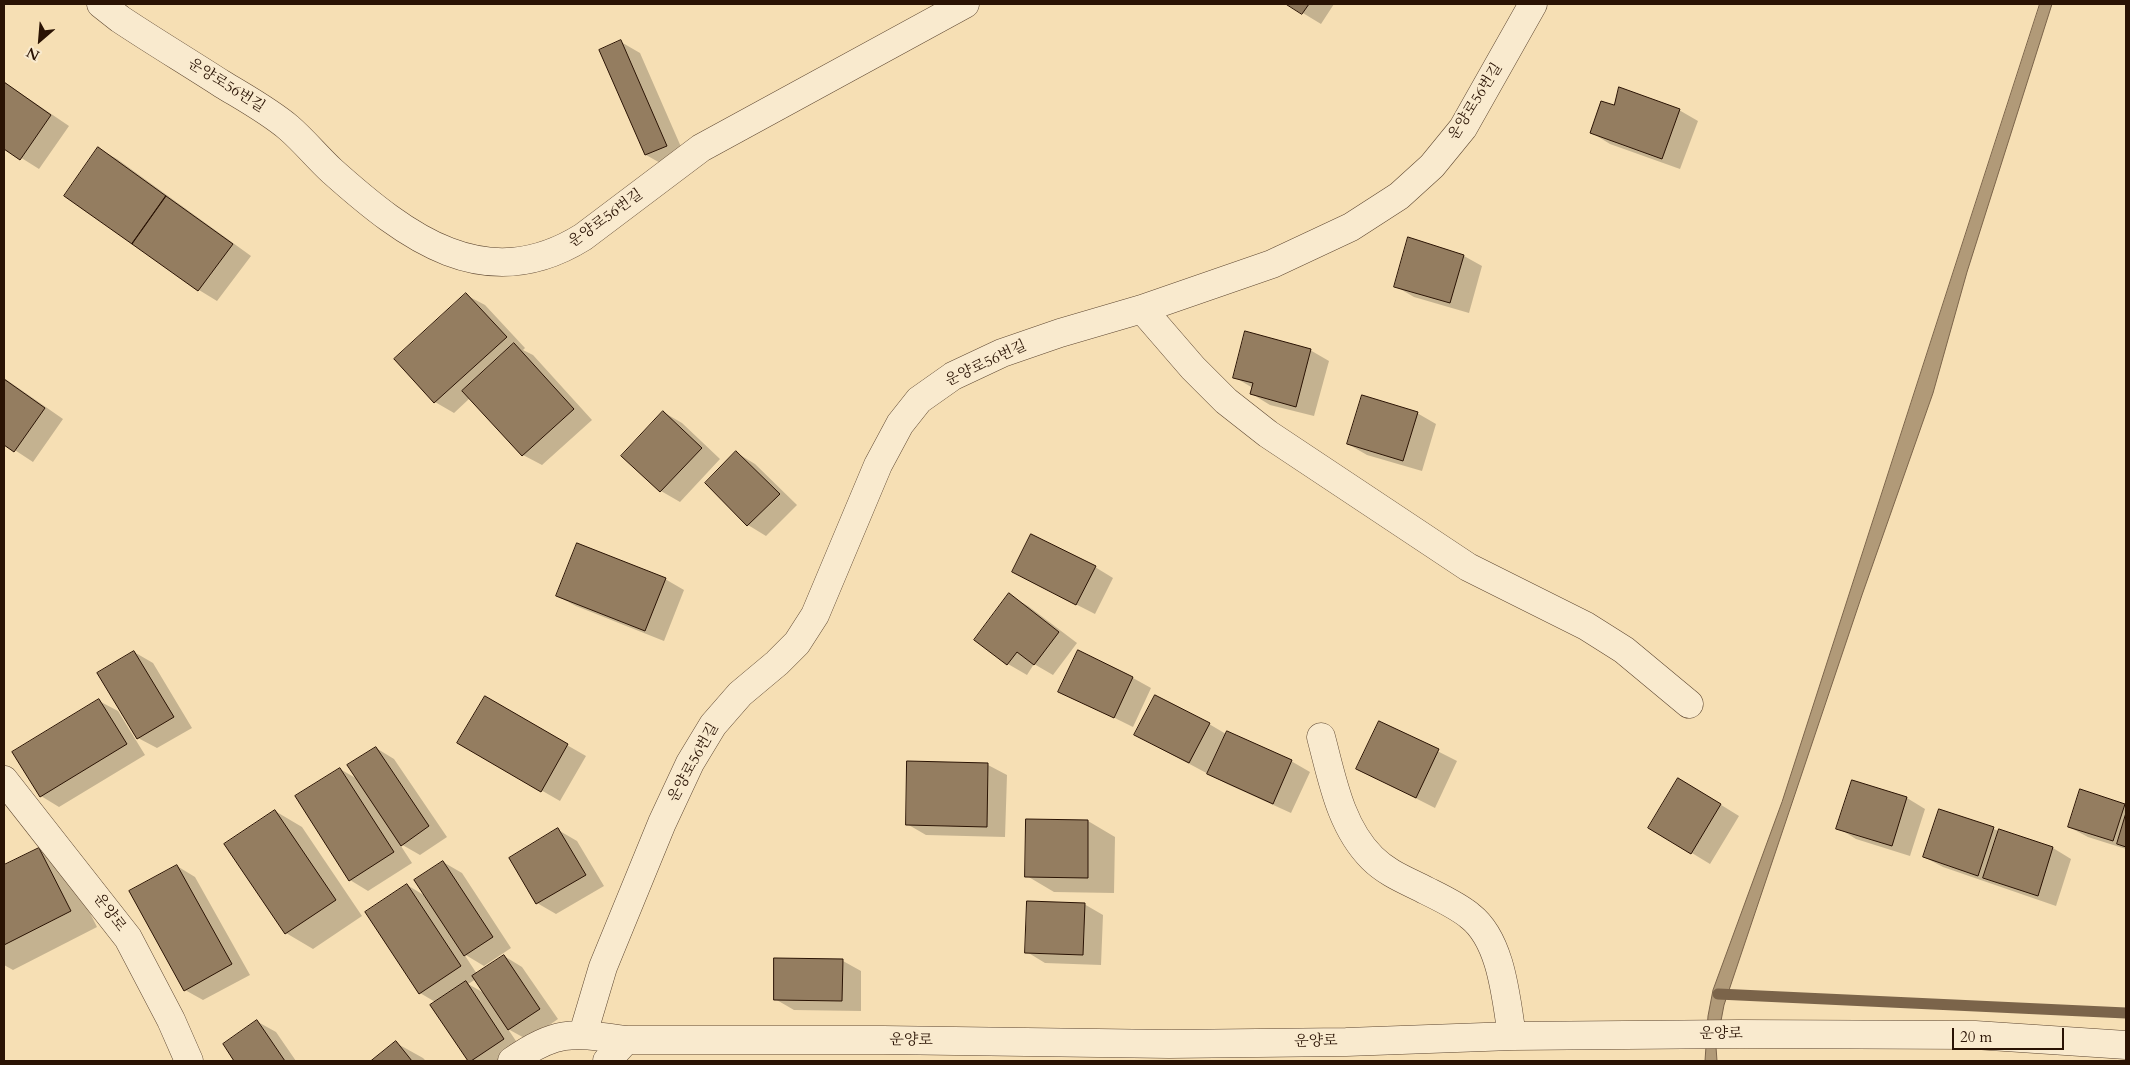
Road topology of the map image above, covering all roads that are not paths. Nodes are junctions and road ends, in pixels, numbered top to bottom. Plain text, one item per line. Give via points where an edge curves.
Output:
1 (101, 4) edge
2 (965, 4) edge
3 (1533, 4) edge
4 (1142, 309) junction
5 (1689, 704) dead end
6 (1321, 737) dead end
7 (4, 780) edge
8 (583, 1034) junction
9 (1512, 1036) junction
10 (626, 1040) junction
11 (2126, 1045) edge
12 (190, 1061) edge
13 (512, 1061) edge
14 (607, 1061) edge

1 - 2 street, 운양로56번길 via 258,106 288,128 331,170 423,240 449,254 481,262 513,262 540,258 563,249 701,148
3 - 4 street, 운양로56번길 via 1463,128 1432,166 1399,196 1351,227 1272,264
4 - 5 street via 1226,401 1268,434 1468,567 1572,618 1617,646
4 - 8 street, 운양로56번길 via 1002,353 962,372 919,400 900,424 878,465 814,614 797,643 740,694 713,725 690,763 603,967
6 - 9 street via 1340,806 1372,858 1394,875 1471,917 1486,936 1500,964
7 - 12 street, 운양로 via 128,938
8 - 10 street, 운양로
8 - 13 street, 운양로 via 557,1036 533,1046
9 - 10 street, 운양로 via 1169,1044
9 - 11 street, 운양로 via 1975,1035
10 - 14 street

